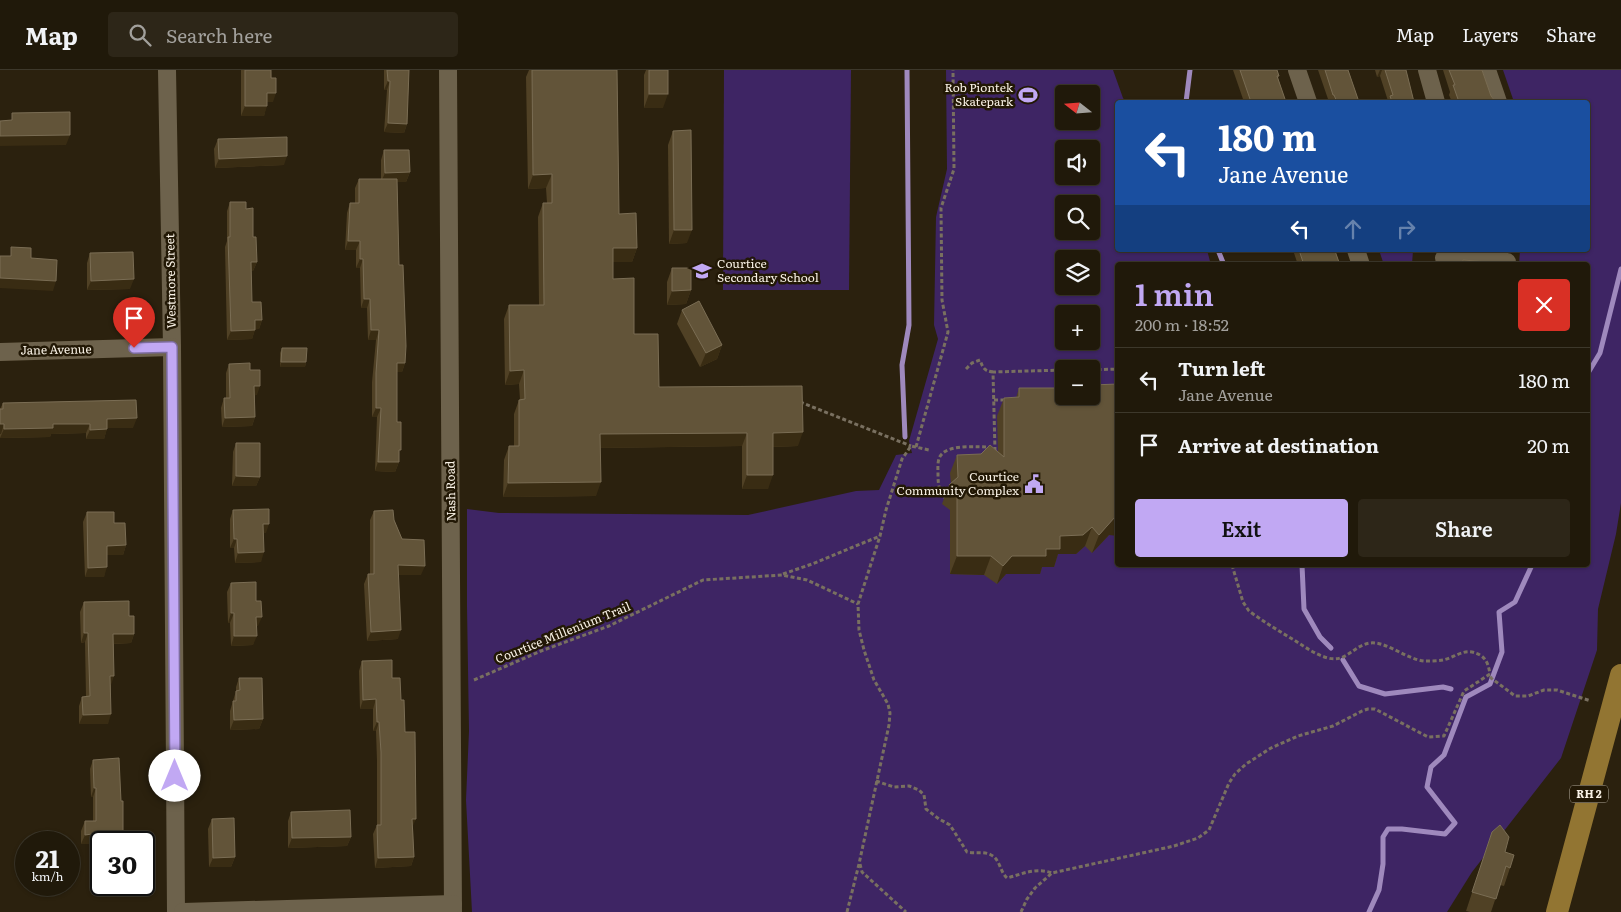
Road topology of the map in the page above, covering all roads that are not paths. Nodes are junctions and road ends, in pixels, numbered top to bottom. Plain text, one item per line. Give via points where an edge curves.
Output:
1 (167, 70) edge
2 (448, 70) edge
3 (1297, 70) edge
4 (1426, 70) edge
5 (1487, 70) edge
6 (1307, 100) edge
7 (1435, 100) edge
8 (1497, 100) edge
9 (1444, 258) edge
10 (1507, 259) edge
11 (172, 347) junction
12 (0, 352) edge
13 (1621, 676) edge
14 (453, 908) edge
15 (176, 912) edge
16 (182, 912) edge
17 (1557, 912) edge

1 - 11 street, Westmore Street
2 - 14 street, Nash Road
3 - 6 street
4 - 7 street
5 - 8 street
9 - 10 street
11 - 12 street, Jane Avenue
11 - 15 street, Westmore Street
13 - 17 main road, RH 2
14 - 16 street

